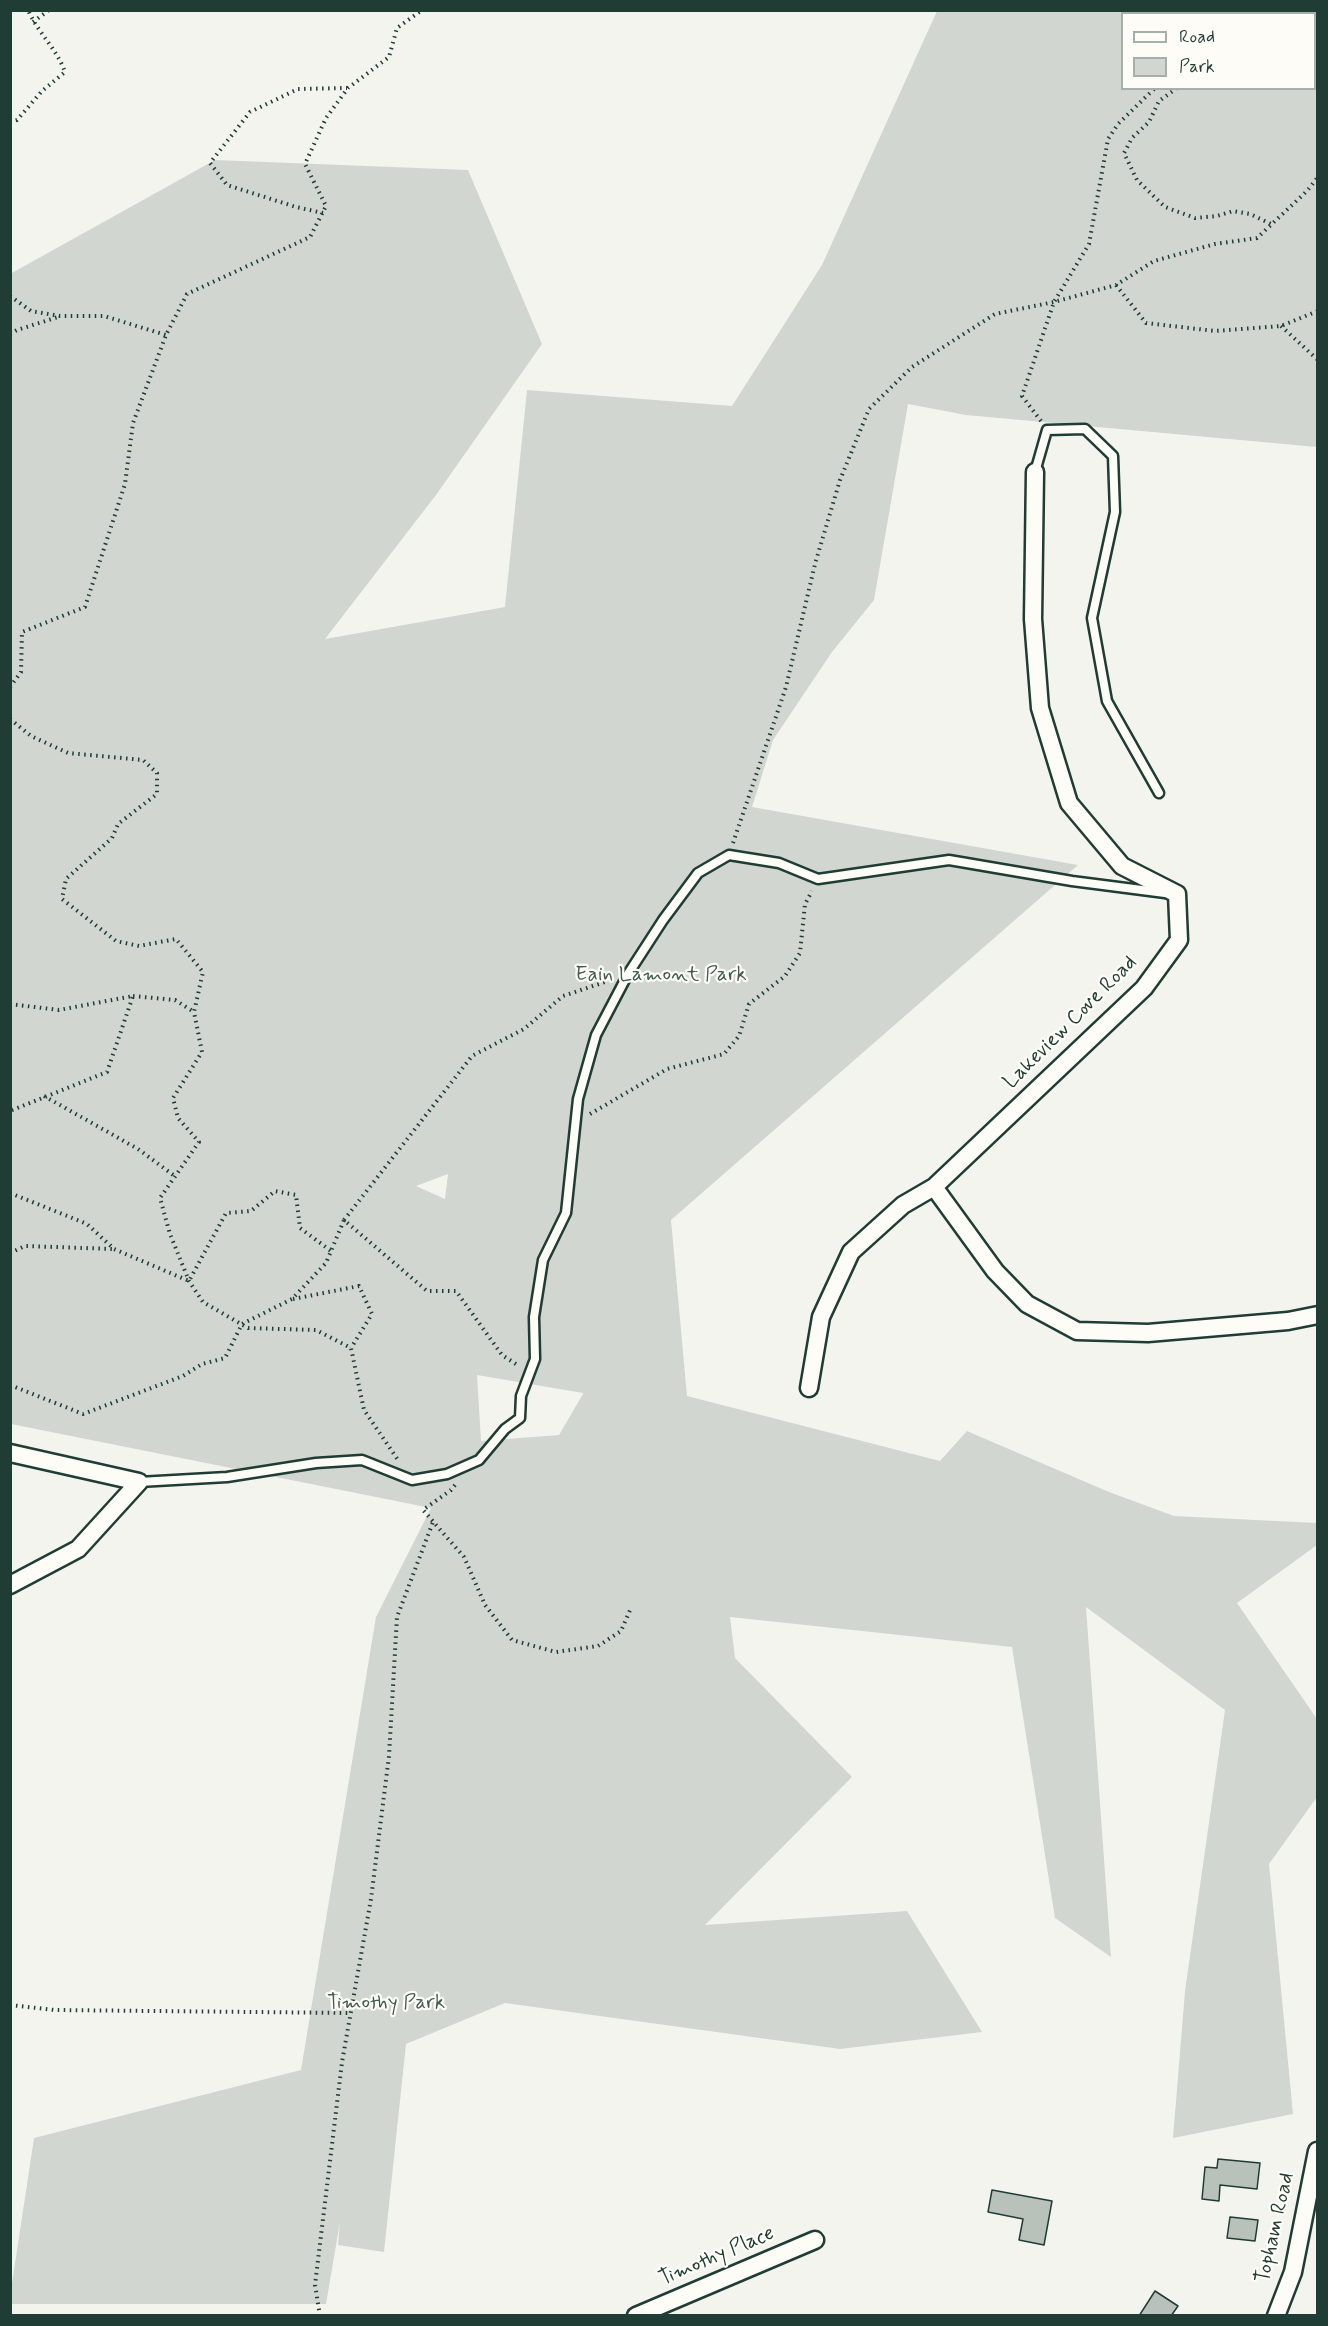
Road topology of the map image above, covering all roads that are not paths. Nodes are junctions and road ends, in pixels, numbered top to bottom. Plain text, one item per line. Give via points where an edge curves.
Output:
1 (1035, 471) joint
2 (1159, 793) dead end
3 (1177, 894) junction
4 (934, 1187) junction
5 (1317, 1315) edge
6 (809, 1388) dead end
7 (10, 1453) edge
8 (139, 1482) junction
9 (10, 1585) edge
10 (1317, 2151) edge
11 (815, 2240) dead end
12 (636, 2316) edge
13 (1276, 2316) edge

1 - 2 lane via 1047,430 1085,429 1113,456 1115,512 1092,618 1107,701
1 - 3 street via 1033,619 1040,708 1069,803 1122,866
3 - 4 street, Lakeview Cove Road via 1179,940 1144,988
3 - 8 lane via 950,860 818,879 779,863 729,855 698,873 663,920 628,974 596,1035 578,1099 566,1213 543,1260 534,1317 535,1359 521,1396 520,1418 479,1460 447,1474 412,1480 362,1460
4 - 5 street via 995,1271 1028,1304 1077,1331 1148,1333
4 - 6 street, Lakeview Cove Road via 903,1205 851,1252 821,1317
7 - 8 street
8 - 9 street via 78,1549
10 - 13 street, Topham Road via 1293,2272
11 - 12 street, Timothy Place

